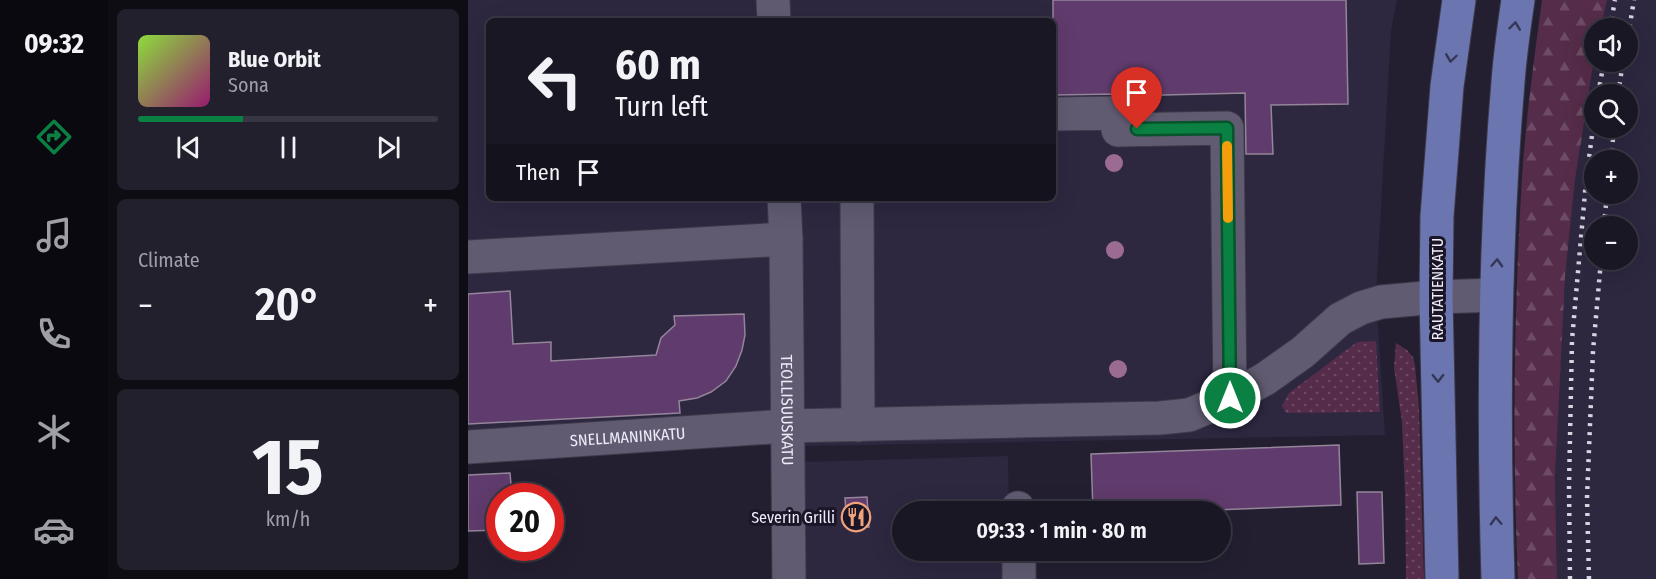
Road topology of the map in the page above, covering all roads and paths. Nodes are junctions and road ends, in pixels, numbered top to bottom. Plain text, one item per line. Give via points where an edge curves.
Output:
1 (773, 0) edge
2 (1459, 0) edge
3 (1518, 0) edge
4 (774, 18) edge
5 (1056, 114) edge
6 (784, 201) edge
7 (857, 201) edge
8 (786, 239) junction
9 (468, 257) edge
10 (1496, 295) junction
11 (1436, 297) junction
12 (1230, 398) junction
13 (858, 425) junction
14 (788, 426) junction
15 (468, 447) edge
16 (1019, 561) edge
17 (789, 579) edge
18 (1019, 579) edge
19 (1442, 579) edge
20 (1498, 579) edge

1 - 4 street
2 -> 11 main road, RAUTATIENKATU via 1447,86 1437,216
10 -> 3 main road via 1508,80
5 - 12 street via 1118,113 1118,129 1227,128
6 - 8 street, TEOLLISUUSKATU
7 - 13 street
8 - 9 street
8 - 14 street, TEOLLISUUSKATU
10 - 11 street, SNELLMANINKATU
20 -> 10 main road
11 - 12 street, SNELLMANINKATU via 1361,308 1340,319 1265,379
11 -> 19 main road, RAUTATIENKATU
12 - 13 street, SNELLMANINKATU via 1189,416
13 - 14 street, SNELLMANINKATU
14 - 15 street, SNELLMANINKATU
14 - 17 street, TEOLLISUUSKATU
16 - 18 street

